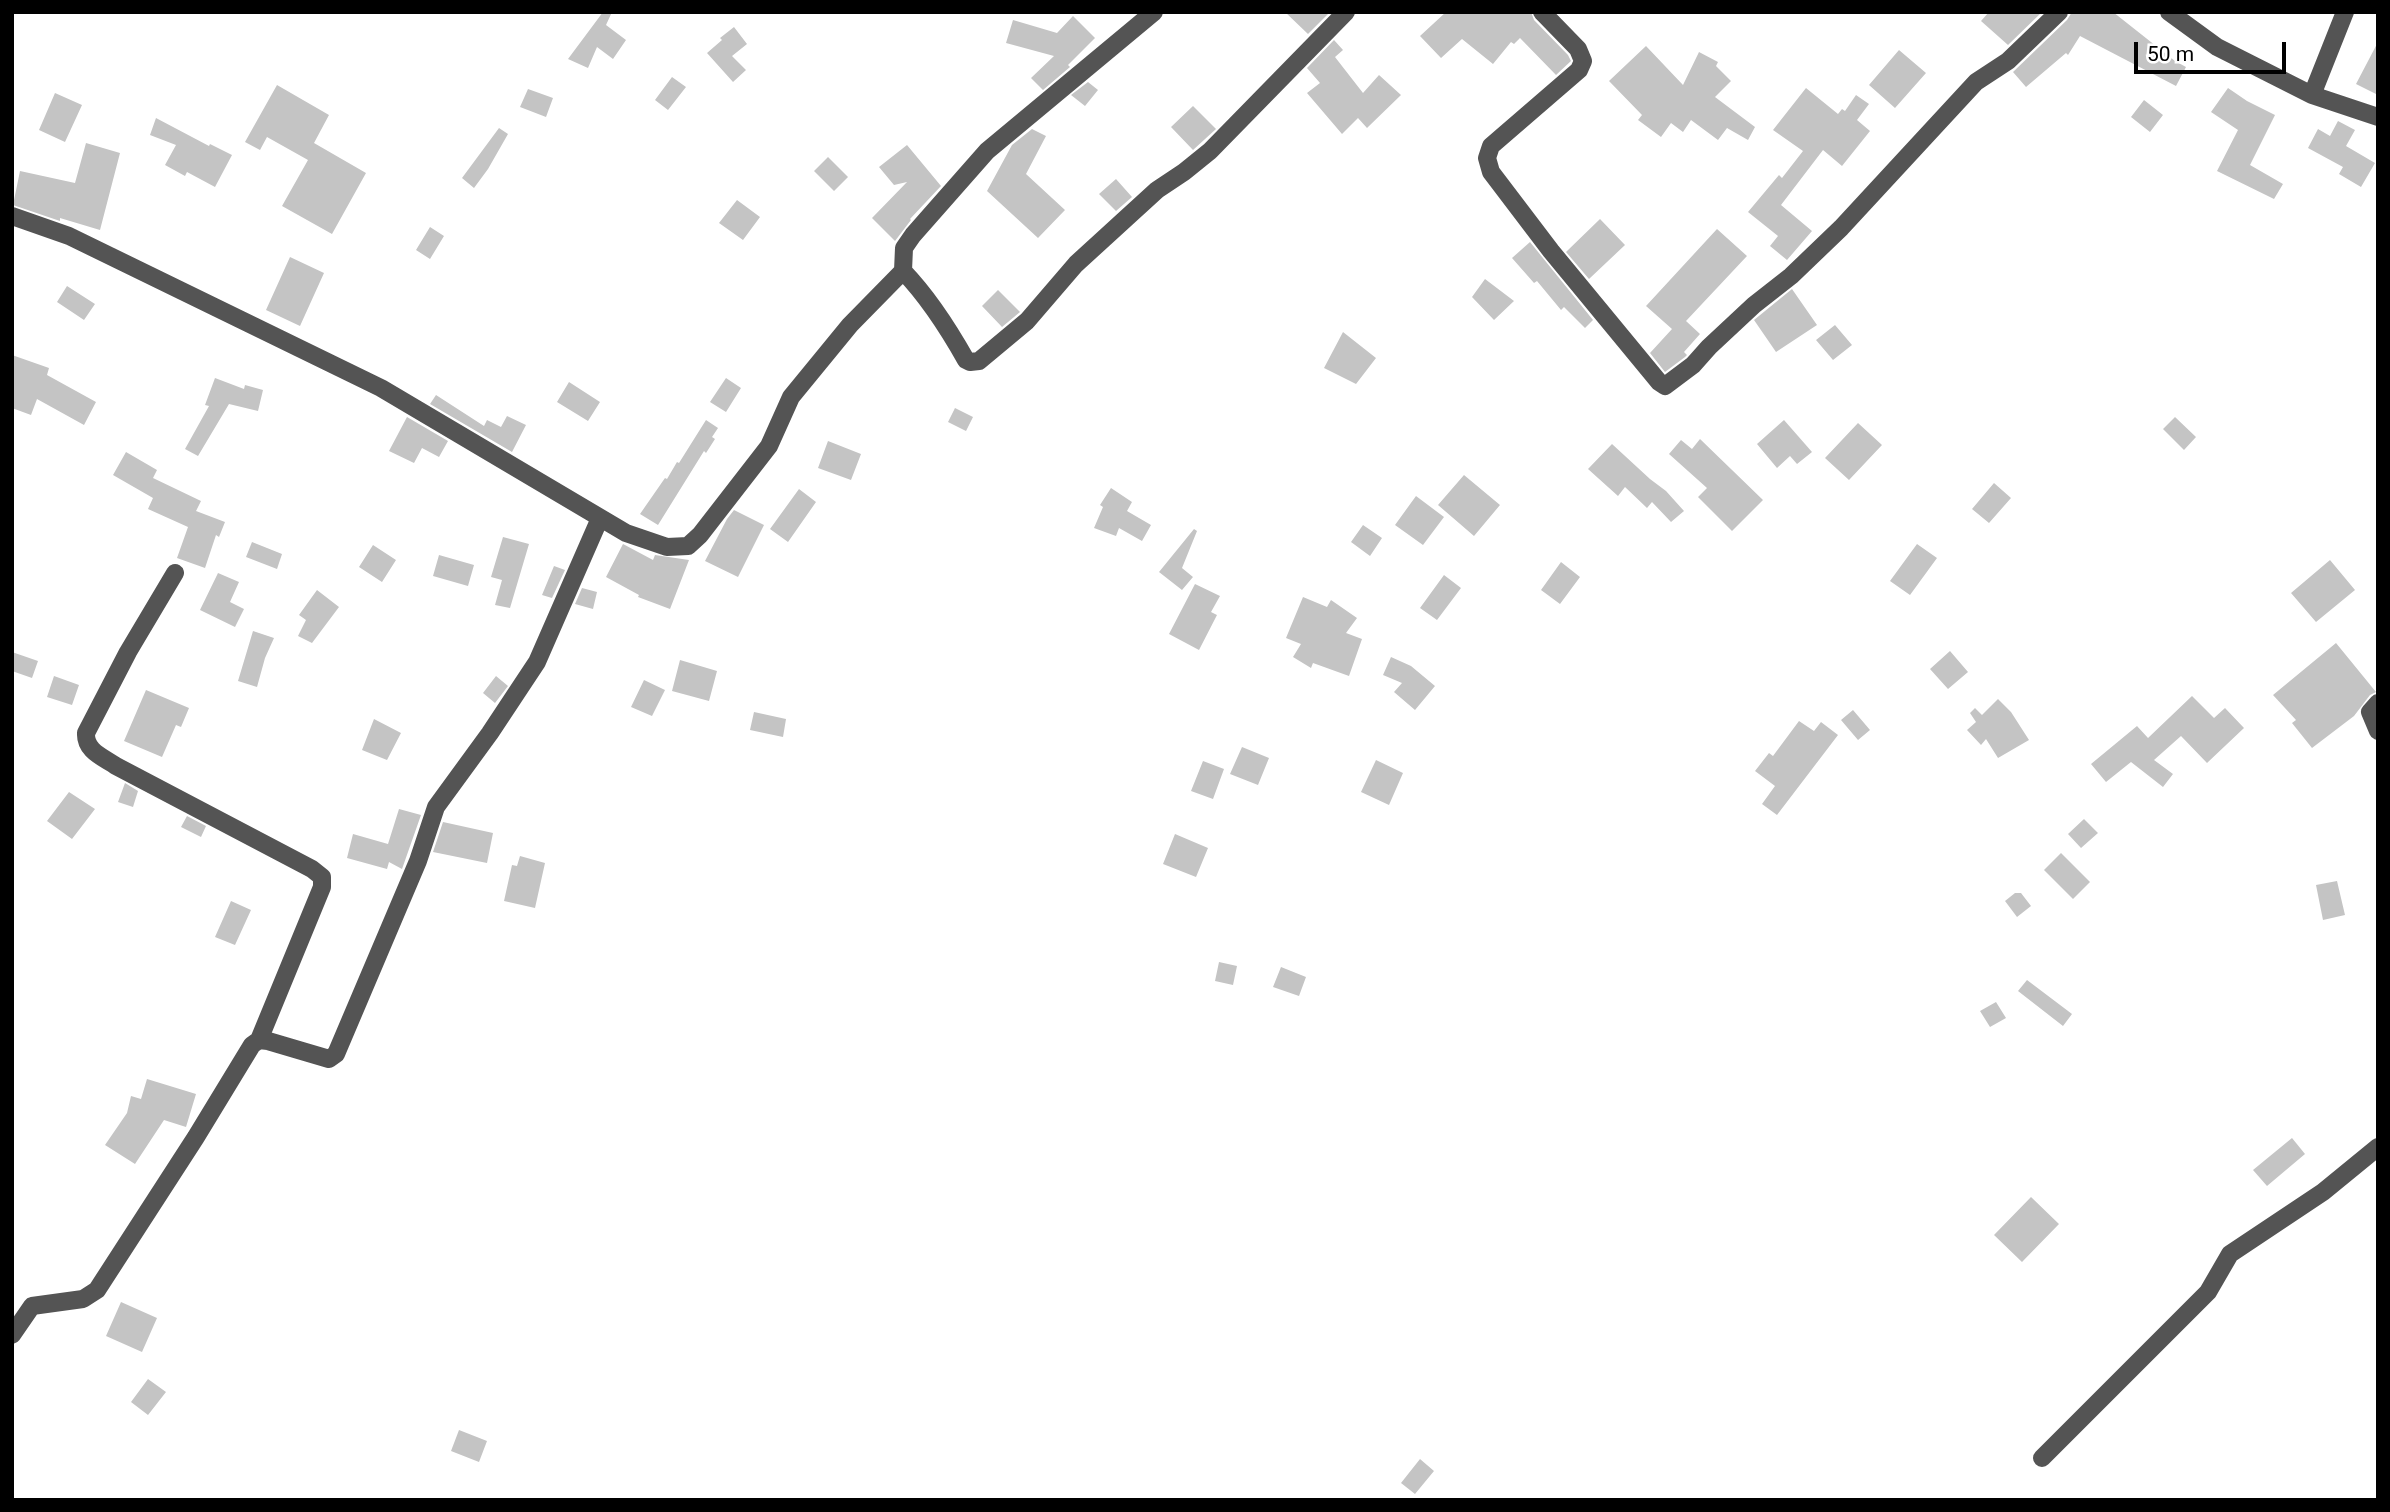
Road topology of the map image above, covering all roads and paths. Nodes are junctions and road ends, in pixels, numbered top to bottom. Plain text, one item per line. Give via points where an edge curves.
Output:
1 (1154, 12) edge
2 (1346, 12) edge
3 (1542, 12) edge
4 (2059, 12) edge
5 (2169, 12) edge
6 (2345, 12) edge
7 (2312, 95) junction
8 (2378, 117) edge
9 (12, 216) edge
10 (903, 271) junction
11 (600, 518) junction
12 (175, 573) dead end
13 (2378, 703) edge
14 (2378, 731) edge
15 (259, 1040) junction
16 (2378, 1147) edge
17 (12, 1335) edge
18 (2042, 1458) dead end

1 - 10 street via 987,151 908,242
2 - 10 street via 1210,151 1157,190 1076,264 1027,321 979,361 966,360 949,329
3 - 4 street via 1578,49 1583,61 1579,70 1491,146 1487,158 1491,172 1665,386 1791,276 1976,82 2008,61
5 - 7 street via 2217,47
6 - 7 street
7 - 8 street
9 - 11 street via 69,236 382,388
10 - 11 street via 850,325 791,397 769,446 688,546 647,542
11 - 15 street via 537,662 436,807 337,1054 329,1059
12 - 15 street via 128,652 86,740 89,748 116,766 322,877 322,887
13 - 14 street via 2370,712
15 - 17 street via 97,1290 83,1299 32,1306
16 - 18 street via 2323,1192 2230,1254 2208,1292

